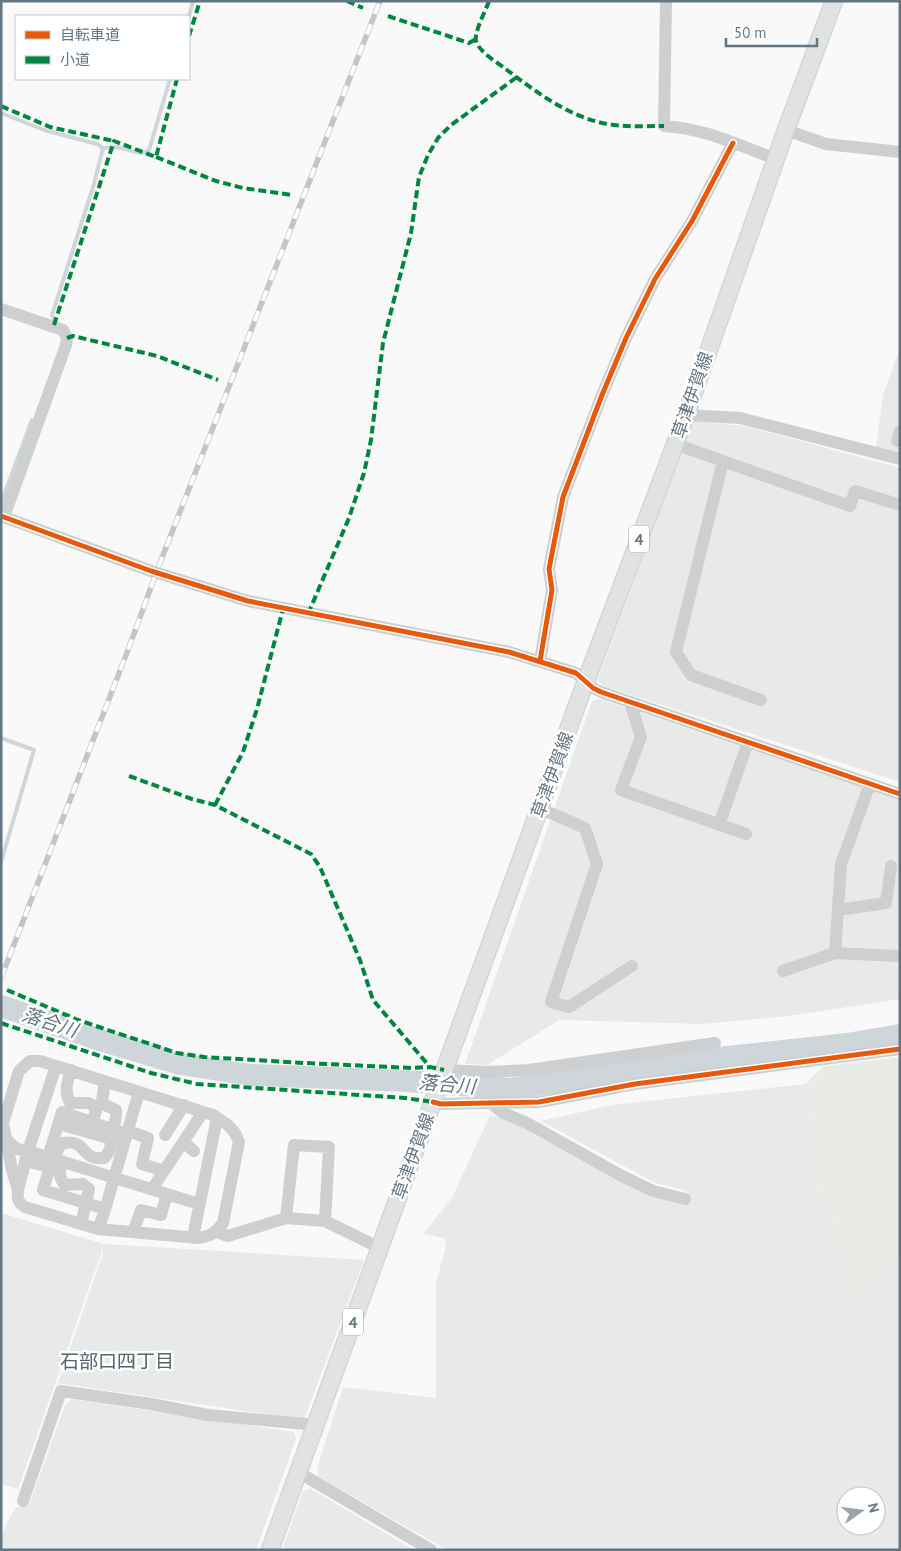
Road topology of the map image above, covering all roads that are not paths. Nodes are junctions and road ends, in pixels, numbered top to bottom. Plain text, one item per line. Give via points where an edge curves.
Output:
1 (666, 1) edge
2 (834, 1) edge
3 (786, 130) junction
4 (733, 144) junction
5 (900, 152) edge
6 (776, 159) junction
7 (1, 309) edge
8 (686, 415) junction
9 (675, 444) junction
10 (900, 459) edge
11 (723, 461) junction
12 (900, 505) edge
13 (3, 517) edge
14 (540, 661) junction
15 (586, 682) junction
16 (761, 700) dead end
17 (630, 702) junction
18 (748, 742) junction
19 (870, 784) junction
20 (899, 792) edge
21 (540, 808) junction
22 (720, 825) junction
23 (746, 834) dead end
24 (892, 866) dead end
25 (838, 910) junction
26 (836, 953) junction
27 (896, 956) dead end
28 (632, 966) dead end
29 (783, 971) dead end
30 (715, 1043) dead end
31 (900, 1049) edge
32 (56, 1066) junction
33 (71, 1070) junction
34 (443, 1073) junction
35 (105, 1081) junction
36 (139, 1092) junction
37 (434, 1098) junction
38 (492, 1104) junction
39 (184, 1105) junction
40 (203, 1112) junction
41 (217, 1118) junction
42 (167, 1126) dead end
43 (93, 1134) junction
44 (112, 1134) junction
45 (126, 1136) junction
46 (7, 1140) junction
47 (183, 1142) junction
48 (194, 1151) dead end
49 (27, 1156) junction
50 (55, 1159) junction
51 (164, 1171) junction
52 (114, 1177) junction
53 (152, 1189) junction
54 (18, 1190) junction
55 (167, 1194) junction
56 (685, 1199) dead end
57 (86, 1203) junction
58 (199, 1204) junction
59 (105, 1209) junction
60 (286, 1218) junction
61 (325, 1221) junction
62 (80, 1224) junction
63 (98, 1229) junction
64 (133, 1232) junction
65 (217, 1232) junction
66 (193, 1237) junction
67 (380, 1248) junction
68 (316, 1425) junction
69 (298, 1472) junction
70 (23, 1501) dead end
71 (270, 1550) edge
72 (432, 1550) edge

1 - 4 street via 664,126 696,130
2 - 3 main road, 草津伊賀線 / 4
3 - 5 street via 826,144
3 - 6 main road, 草津伊賀線 / 4
4 - 6 street
4 - 14 street via 692,220 655,279 626,338 563,497 549,569 552,590
6 - 8 main road, 草津伊賀線 / 4
7 - 13 street via 54,325 63,330 66,338
8 - 9 main road, 草津伊賀線 / 4
8 - 10 street via 740,418
9 - 11 street
9 - 15 main road, 草津伊賀線 / 4
11 - 12 street via 850,506 856,491
11 - 16 street via 676,652 691,675
13 - 14 street via 248,602
14 - 15 street via 576,673
15 - 17 street via 601,692
15 - 21 main road, 草津伊賀線 / 4
17 - 18 street
17 - 22 street via 641,737 621,790
18 - 19 street
18 - 22 street
19 - 20 street
19 - 25 street via 841,864
21 - 28 street via 585,828 597,864 551,1002 569,1008
21 - 34 main road, 草津伊賀線 / 4
22 - 23 street
24 - 25 street via 886,903
25 - 26 street
26 - 27 street
26 - 29 street
30 - 34 street via 529,1070
31 - 38 street via 635,1084 539,1102
32 - 33 street
32 - 46 street via 30,1061 19,1071 2,1124
32 - 49 street
33 - 35 street
33 - 43 street via 66,1095 70,1103 93,1105 96,1111
34 - 37 main road, 草津伊賀線 / 4
35 - 36 street
35 - 44 street via 102,1101 116,1110 117,1115
36 - 39 street
36 - 45 street
37 - 38 street via 441,1104
37 - 67 main road, 草津伊賀線 / 4
38 - 56 street via 503,1113 622,1176 653,1191
39 - 40 street
39 - 42 street
40 - 41 street
40 - 47 street
41 - 58 street
41 - 65 street via 228,1125 239,1142 223,1223
43 - 44 street
43 - 50 street via 62,1112
44 - 45 street
44 - 50 street via 109,1151 104,1158 87,1156 82,1146 73,1141 63,1142
45 - 51 street via 148,1138 142,1164
45 - 52 street
46 - 49 street
46 - 54 street
47 - 48 street
47 - 51 street
49 - 50 street
49 - 54 street
49 - 57 street via 50,1168 43,1190
50 - 52 street
50 - 57 street via 65,1185 83,1184 89,1189
51 - 53 street
52 - 53 street
52 - 59 street
53 - 55 street
54 - 62 street via 20,1204 25,1207
55 - 58 street
55 - 64 street via 161,1215 141,1210
57 - 59 street
57 - 62 street
58 - 66 street
59 - 63 street
60 - 61 street
60 - 61 street via 294,1144 329,1147
60 - 65 street via 228,1236
61 - 67 street
62 - 63 street
63 - 64 street
64 - 66 street
65 - 66 street via 207,1237
67 - 68 main road, 草津伊賀線 / 4
68 - 69 main road, 草津伊賀線 / 4
68 - 70 street via 208,1415 61,1391
69 - 71 main road, 草津伊賀線 / 4
69 - 72 street

